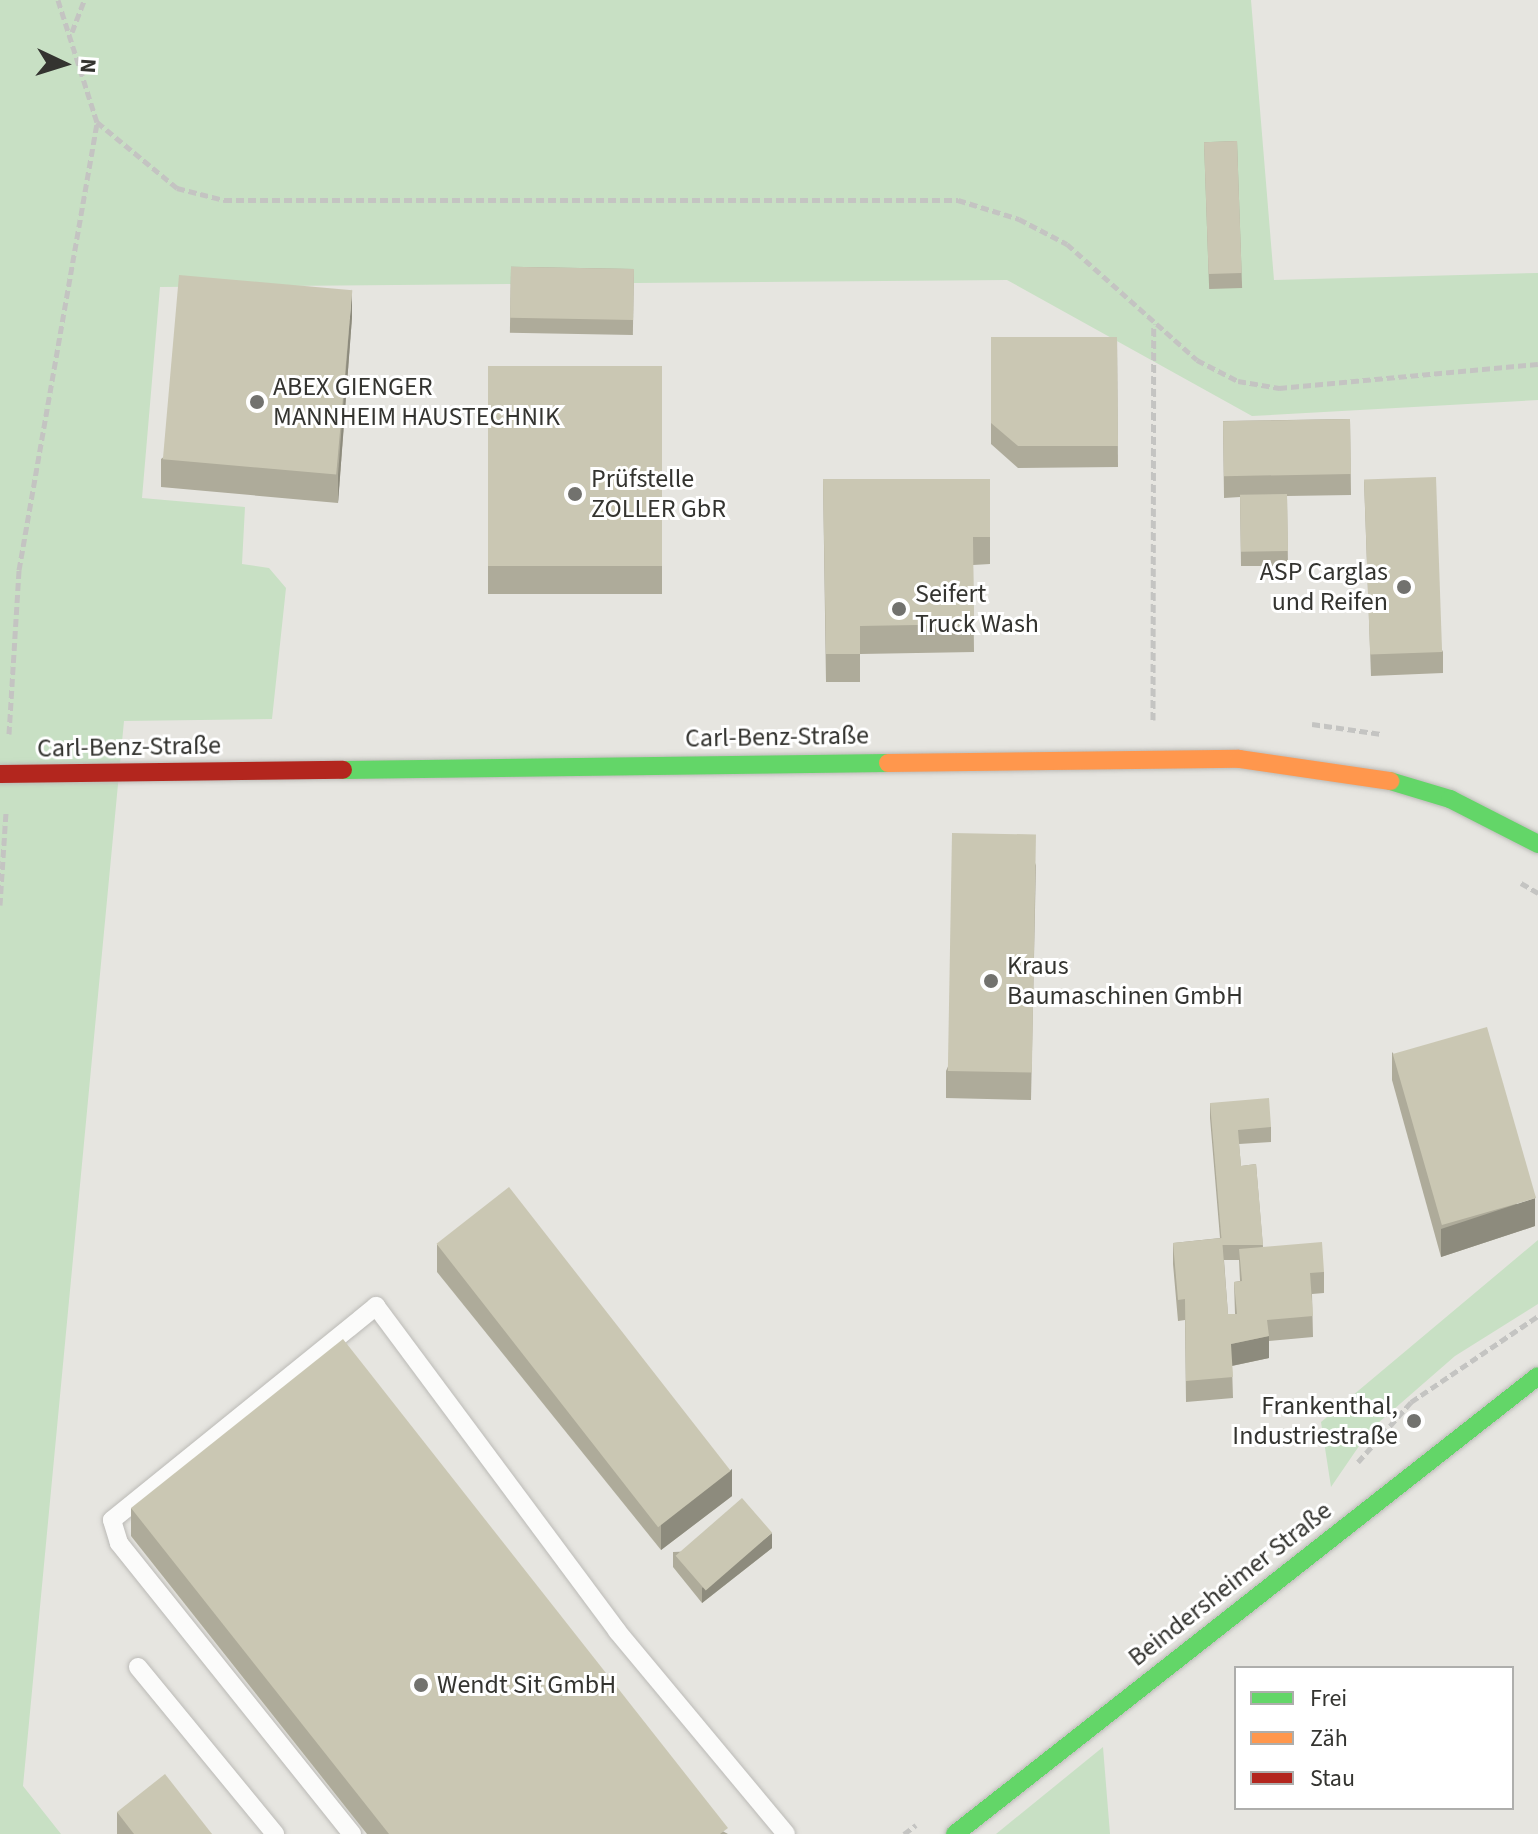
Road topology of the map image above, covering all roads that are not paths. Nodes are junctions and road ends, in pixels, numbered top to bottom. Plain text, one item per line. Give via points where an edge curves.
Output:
1 (0, 774) edge
2 (1538, 844) edge
3 (1538, 1376) edge
4 (138, 1667) dead end
5 (275, 1834) edge
6 (352, 1834) edge
7 (786, 1834) edge
8 (955, 1834) edge

1 - 2 street, Carl-Benz-Straße via 1153,757 1317,764 1450,799
3 - 8 street, Beindersheimer Straße
4 - 5 lane
6 - 7 lane via 119,1543 112,1520 376,1306 617,1631

